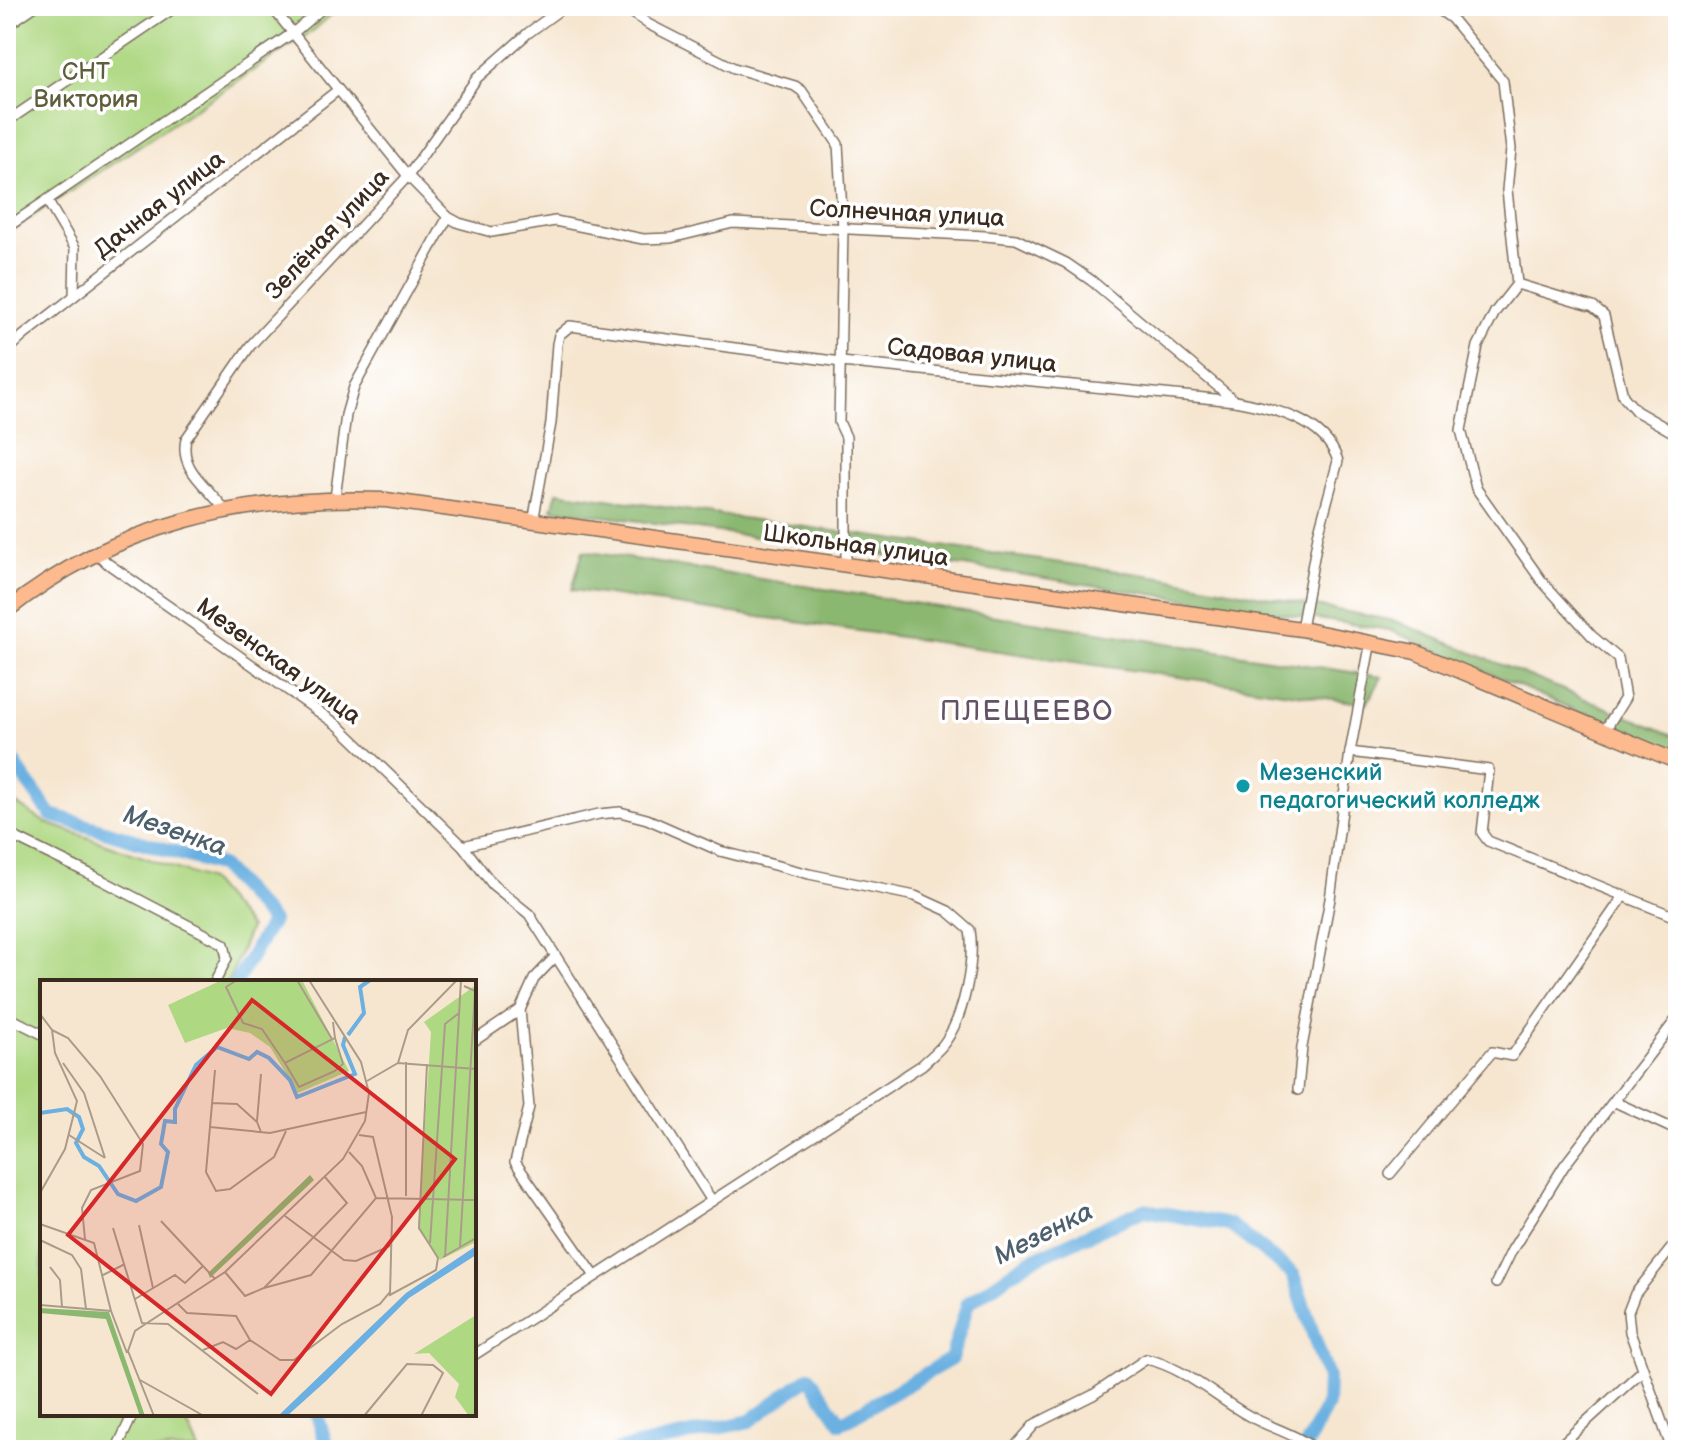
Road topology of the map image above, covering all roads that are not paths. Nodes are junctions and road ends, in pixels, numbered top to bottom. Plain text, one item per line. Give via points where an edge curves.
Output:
1 (35, 6) edge
2 (177, 6) edge
3 (271, 6) edge
4 (325, 6) edge
5 (565, 6) edge
6 (623, 6) edge
7 (1434, 6) edge
8 (6, 26) edge
9 (293, 33) junction
10 (338, 90) junction
11 (6, 122) edge
12 (408, 176) junction
13 (48, 202) junction
14 (448, 217) junction
15 (6, 228) edge
16 (843, 229) junction
17 (1517, 284) junction
18 (74, 296) junction
19 (6, 352) edge
20 (841, 362) junction
21 (1235, 401) junction
22 (1678, 435) edge
23 (335, 498) junction
24 (224, 509) junction
25 (533, 522) junction
26 (97, 553) junction
27 (846, 565) junction
28 (6, 611) edge
29 (1301, 629) junction
30 (1371, 641) junction
31 (1605, 730) junction
32 (1350, 752) junction
33 (1678, 762) edge
34 (6, 833) edge
35 (463, 846) junction
36 (1623, 897) junction
37 (1678, 918) edge
38 (555, 957) junction
39 (216, 980) edge
40 (520, 1010) junction
41 (6, 1016) edge
42 (1678, 1017) edge
43 (40, 1033) edge
44 (476, 1040) edge
45 (1298, 1090) dead end
46 (1615, 1102) junction
47 (1678, 1131) edge
48 (1390, 1174) dead end
49 (712, 1201) junction
50 (1678, 1240) edge
51 (595, 1276) junction
52 (1496, 1283) dead end
53 (476, 1354) edge
54 (1643, 1370) junction
55 (132, 1416) edge
56 (1314, 1449) edge
57 (116, 1450) edge
58 (1012, 1450) edge
59 (1555, 1450) edge
60 (1672, 1450) edge

1 - 8 street
2 - 11 street
3 - 9 street
4 - 9 street
5 - 12 street, Зелёная улица via 477,78
6 - 16 street via 734,68 802,91 838,144
7 - 17 street via 1451,18 1503,81
9 - 10 street
9 - 13 street
10 - 12 street
10 - 18 street, Дачная улица
12 - 14 street
12 - 24 street, Зелёная улица via 250,346 186,439 187,464
13 - 15 street
13 - 18 street via 75,248
14 - 16 street, Солнечная улица via 492,232 555,221 643,239 733,223
14 - 23 street via 354,387
16 - 20 street
16 - 21 street, Солнечная улица via 1016,239 1040,249 1092,281
17 - 22 street via 1593,307 1604,316 1623,396 1636,411
17 - 31 street via 1478,346 1461,430 1476,488 1541,580 1618,658 1625,698
18 - 19 street, Дачная улица
20 - 21 street, Садовая улица
20 - 25 street, Садовая улица via 570,326 557,344 551,423
20 - 27 street
21 - 29 street, Садовая улица via 1283,412 1327,440 1338,461
23 - 24 main road, Школьная улица
23 - 25 main road, Школьная улица via 386,500
24 - 26 main road, Школьная улица via 145,531
25 - 27 main road, Школьная улица
26 - 28 main road, Школьная улица
26 - 35 street, Мезенская улица via 339,726
27 - 29 main road, Школьная улица
29 - 30 main road, Школьная улица
30 - 31 main road, Школьная улица via 1415,652
30 - 32 street
31 - 33 main road, Школьная улица
32 - 36 street via 1489,770 1482,833 1488,841
32 - 45 street
34 - 39 street via 224,944 227,958
35 - 38 street, Мезенская улица via 493,885 529,914
35 - 49 street via 620,812 720,851 915,896 948,911 970,930 974,953 946,1041 922,1065
36 - 37 street
36 - 48 street via 1512,1056 1492,1052
38 - 40 street via 534,979
38 - 49 street, Мезенская улица
40 - 44 street
40 - 51 street via 529,1107 515,1162
41 - 43 street
42 - 46 street
46 - 47 street
46 - 52 street via 1564,1166
49 - 51 street
50 - 54 street via 1635,1294 1628,1312
51 - 53 street
54 - 59 street
54 - 60 street
55 - 57 street
56 - 58 street via 1146,1359 1093,1395 1035,1424

